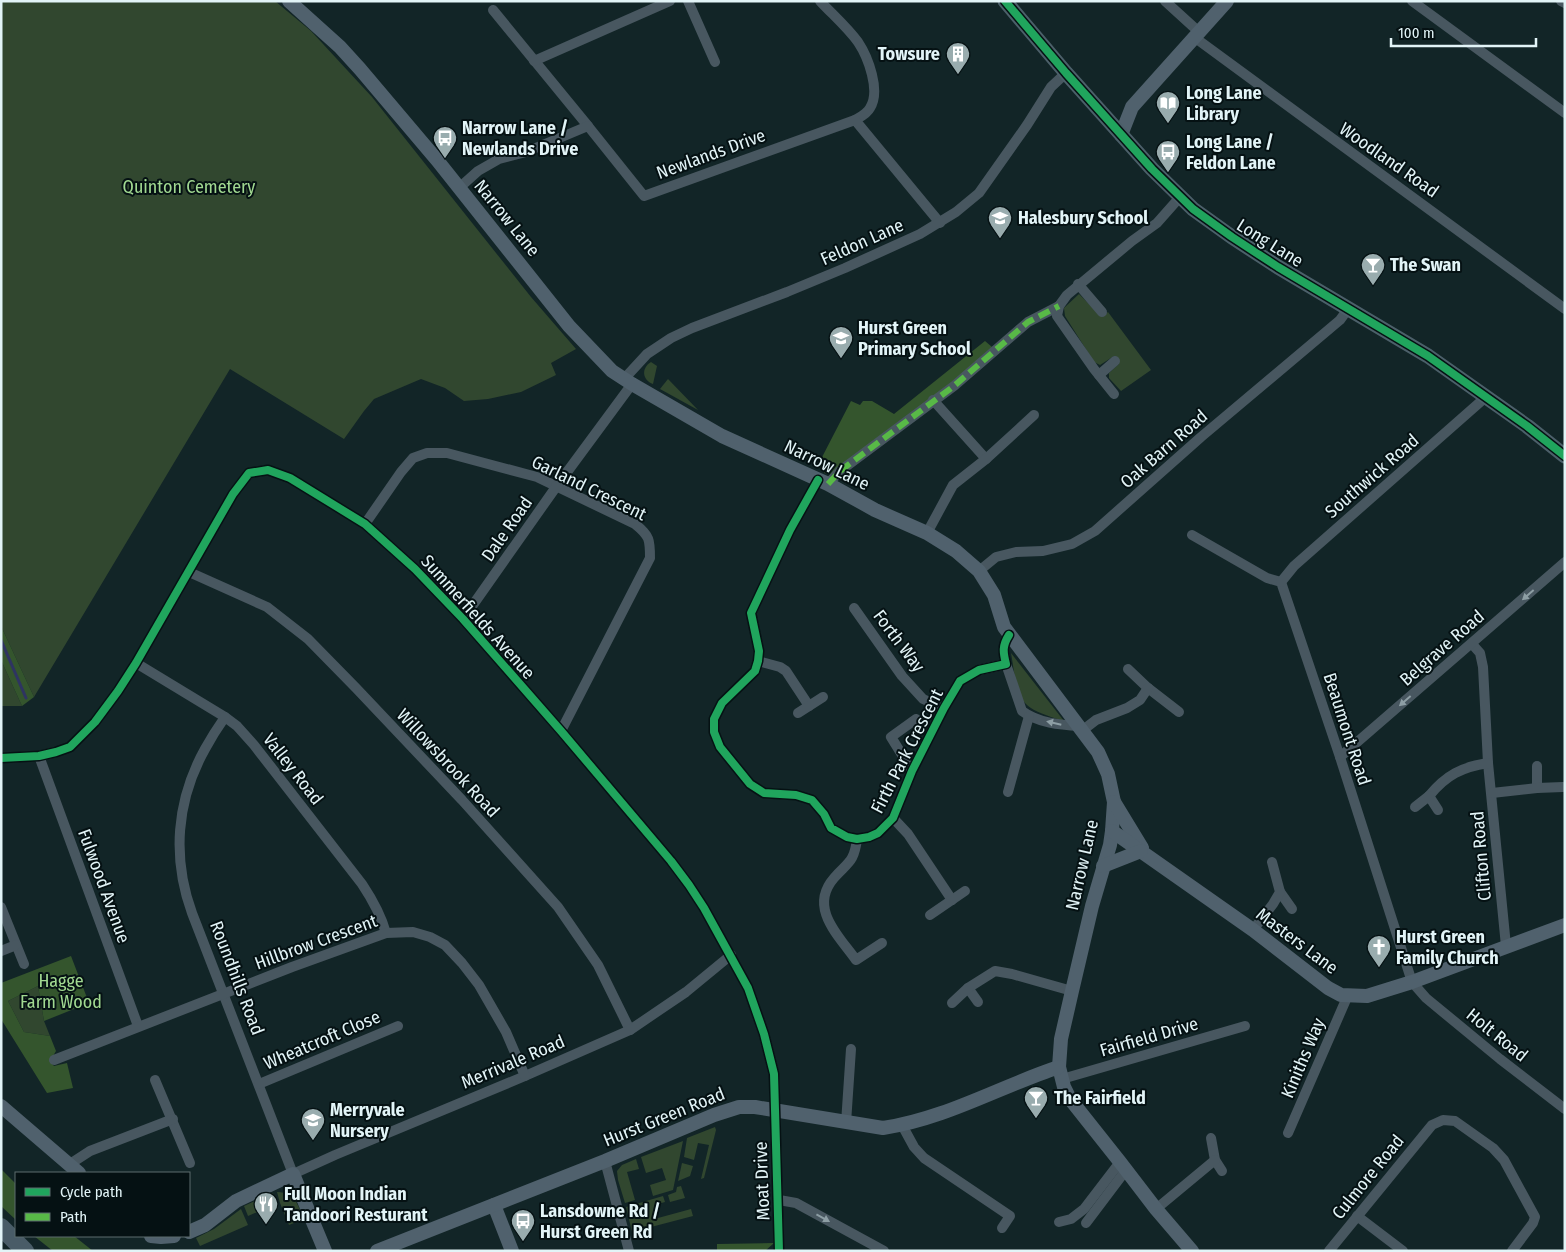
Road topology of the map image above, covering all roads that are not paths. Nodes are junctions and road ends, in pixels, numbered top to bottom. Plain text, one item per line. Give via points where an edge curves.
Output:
1 (289, 1) edge
2 (670, 1) edge
3 (688, 1) edge
4 (820, 1) edge
5 (1005, 1) edge
6 (1166, 1) edge
7 (1226, 1) edge
8 (1412, 1) edge
9 (1561, 1) edge
10 (1565, 3) edge
11 (493, 10) dead end
12 (1197, 34) junction
13 (534, 61) junction
14 (715, 62) dead end
15 (1066, 73) junction
16 (1132, 107) junction
17 (1565, 113) edge
18 (855, 120) junction
19 (1107, 120) junction
20 (588, 126) junction
21 (1121, 135) junction
22 (459, 188) junction
23 (1180, 197) junction
24 (940, 223) junction
25 (1078, 284) junction
26 (1059, 306) junction
27 (1348, 309) junction
28 (1565, 309) edge
29 (1102, 312) dead end
30 (1115, 361) dead end
31 (1099, 375) junction
32 (628, 382) junction
33 (1114, 394) dead end
34 (1486, 396) junction
35 (933, 400) junction
36 (1034, 415) dead end
37 (1565, 456) edge
38 (986, 459) junction
39 (823, 482) junction
40 (556, 487) junction
41 (365, 524) junction
42 (927, 533) junction
43 (1192, 535) dead end
44 (1565, 562) edge
45 (979, 571) junction
46 (189, 572) junction
47 (1281, 582) junction
48 (854, 608) dead end
49 (463, 619) junction
50 (1009, 635) junction
51 (1472, 644) junction
52 (758, 662) junction
53 (136, 663) junction
54 (1006, 664) junction
55 (1128, 669) dead end
56 (1148, 688) junction
57 (823, 697) dead end
58 (808, 706) junction
59 (944, 708) junction
60 (1179, 712) dead end
61 (798, 713) dead end
62 (1029, 716) junction
63 (225, 717) junction
64 (916, 719) dead end
65 (1081, 728) junction
66 (561, 731) junction
67 (39, 756) junction
68 (1340, 757) junction
69 (1, 758) edge
70 (1488, 763) junction
71 (1536, 766) dead end
72 (912, 771) junction
73 (1563, 787) dead end
74 (1537, 788) junction
75 (1008, 792) dead end
76 (1492, 793) junction
77 (1429, 796) junction
78 (1114, 802) junction
79 (1415, 807) dead end
80 (1438, 810) dead end
81 (893, 818) junction
82 (1112, 831) junction
83 (857, 839) junction
84 (1143, 853) junction
85 (1272, 862) dead end
86 (1104, 866) junction
87 (965, 891) dead end
88 (1280, 892) junction
89 (952, 900) junction
90 (1, 907) edge
91 (1292, 910) dead end
92 (930, 915) dead end
93 (1565, 925) edge
94 (1253, 930) junction
95 (386, 933) junction
96 (882, 943) dead end
97 (16, 945) junction
98 (1506, 946) junction
99 (1, 951) edge
100 (730, 955) junction
101 (24, 964) dead end
102 (1412, 982) junction
103 (968, 988) junction
104 (1072, 991) junction
105 (223, 995) junction
106 (1348, 995) junction
107 (978, 1002) dead end
108 (952, 1003) dead end
109 (138, 1026) junction
110 (398, 1026) dead end
111 (1245, 1026) dead end
112 (630, 1030) junction
113 (851, 1049) dead end
114 (54, 1060) dead end
115 (1060, 1073) junction
116 (525, 1076) junction
117 (155, 1080) dead end
118 (259, 1084) junction
119 (1, 1106) edge
120 (1565, 1109) edge
121 (774, 1110) junction
122 (173, 1119) junction
123 (846, 1122) junction
124 (902, 1125) junction
125 (1288, 1133) dead end
126 (1211, 1138) dead end
127 (1215, 1160) junction
128 (605, 1161) junction
129 (190, 1163) dead end
130 (1123, 1166) junction
131 (74, 1169) edge
132 (1222, 1171) dead end
133 (293, 1174) junction
134 (779, 1200) junction
135 (494, 1205) junction
136 (1156, 1209) junction
137 (1357, 1216) junction
138 (1059, 1222) dead end
139 (1086, 1223) dead end
140 (1, 1227) edge
141 (1002, 1228) dead end
142 (190, 1232) edge
143 (25, 1251) edge
144 (325, 1251) edge
145 (376, 1251) edge
146 (512, 1251) edge
147 (629, 1251) edge
148 (779, 1251) edge
149 (884, 1251) edge
150 (1192, 1251) edge
151 (1329, 1251) edge
152 (1403, 1251) edge
153 (1512, 1251) edge

1 - 22 street, Narrow Lane via 360,69
2 - 13 street
3 - 14 street
4 - 18 street via 856,40 870,68 874,101 870,110
5 - 15 main road, Long Lane
6 - 12 street, Woodland Road
7 - 12 street
8 - 17 street
9 - 10 street
11 - 13 street
12 - 16 street
12 - 28 street, Woodland Road
13 - 20 street
15 - 19 main road, Long Lane
15 - 24 street, Feldon Lane via 1051,87 979,193
16 - 19 street
16 - 21 street
18 - 20 street, Newlands Drive via 644,196
18 - 24 street
19 - 21 main road, Long Lane
20 - 22 street via 526,152 499,159 478,171
21 - 23 main road, Long Lane
22 - 32 street, Narrow Lane via 569,326 612,371
23 - 25 street via 1157,224
23 - 27 main road, Long Lane via 1232,238
24 - 32 street, Feldon Lane via 814,281 671,338 647,354
25 - 26 street
25 - 29 street
26 - 31 street via 1057,316
26 - 35 street via 1028,322 954,386
27 - 34 main road, Long Lane via 1428,356
27 - 45 street, Oak Barn Road via 1340,320 1095,531 1072,544 996,557
30 - 31 street
31 - 33 street
32 - 39 street, Narrow Lane via 722,436
32 - 40 street, Dale Road
34 - 37 main road, Long Lane
34 - 47 street, Southwick Road via 1294,566
35 - 38 street
35 - 39 street
36 - 38 street
38 - 42 street via 953,485
39 - 42 street, Narrow Lane
39 - 52 street via 790,530 751,614 759,651
40 - 41 street, Garland Crescent via 537,477 447,453 427,453 412,458
40 - 49 street, Dale Road
40 - 66 street, Garland Crescent via 635,524 646,533 650,543 650,558
41 - 46 street, Summerfields Avenue via 290,478 268,470 249,473 232,494
41 - 49 street, Summerfields Avenue via 415,568
42 - 45 street, Narrow Lane via 956,551
43 - 47 street via 1267,578
44 -> 51 street, Belgrave Road
45 - 50 street, Narrow Lane via 994,595
46 - 53 street, Summerfields Avenue
46 - 112 street, Willowsbrook Road via 266,607 308,639 356,688 558,907 598,965
47 - 68 street, Beaumont Road
48 - 59 street, Forth Way via 902,676 923,699
49 - 66 street, Summerfields Avenue
50 - 54 street via 1003,652
50 - 65 street, Narrow Lane
51 -> 68 street, Belgrave Road
51 - 70 street, Clifton Road via 1480,653 1483,667
52 - 58 street via 786,671
52 - 83 street via 755,671 722,703 716,714 713,725 720,747 757,790 812,800 831,828 847,838
53 - 63 street, Valley Road
53 - 67 street, Summerfields Avenue via 95,722 70,747
54 - 59 street, Firth Park Crescent via 979,670 960,682
54 - 62 street via 1022,711
55 - 56 street
56 - 60 street
56 - 65 street via 1140,700 1127,708
57 - 58 street
58 - 61 street
59 - 72 street, Firth Park Crescent
65 -> 62 street
62 - 75 street
63 - 95 street, Valley Road via 254,745 362,884
63 - 105 street, Roundhills Road via 196,768 184,805 179,848 186,898
64 - 72 street, Firth Park Crescent via 891,737
65 - 78 street, Narrow Lane via 1098,752 1108,774
66 - 100 street, Summerfields Avenue via 672,861 704,908
67 - 69 street, Summerfields Avenue
67 - 109 street, Fulwood Avenue
68 - 102 street, Beaumont Road
70 - 76 street, Clifton Road
70 - 77 street via 1455,772
71 - 74 street
72 - 81 street, Firth Park Crescent
73 - 74 street, Clifton Road
74 - 76 street, Clifton Road
76 - 98 street, Clifton Road
77 - 79 street
77 - 80 street
78 - 82 street, Narrow Lane
78 - 84 street
81 - 83 street, Firth Park Crescent via 878,833
81 - 89 street via 908,834
82 - 84 street, Masters Lane
82 - 86 street, Narrow Lane
83 - 96 street via 851,861 826,889 823,907 826,917 856,960
84 - 86 street
84 - 94 street, Masters Lane
85 - 88 street
86 - 104 street, Narrow Lane
87 - 89 street
88 - 91 street
88 - 94 street
89 - 92 street
90 - 97 street
93 - 98 street, Masters Lane
94 - 106 street, Masters Lane via 1328,988
95 - 105 street, Hillbrow Crescent
95 - 116 street, Hillbrow Crescent via 413,932 445,945 480,985
97 - 99 street
97 - 101 street
98 - 102 street, Masters Lane
100 - 112 street, Merrivale Road via 686,992
100 - 121 street, Summerfields Avenue via 748,988 764,1034 774,1074
102 - 106 street, Masters Lane via 1367,996
102 - 120 street, Holt Road via 1426,998 1500,1060
103 - 104 street via 995,971
103 - 107 street
103 - 108 street
104 - 115 street, Narrow Lane via 1061,1039
105 - 109 street, Hillbrow Crescent
105 - 118 street, Roundhills Road
106 - 125 street, Kiniths Way
109 - 114 street, Hillbrow Crescent
110 - 118 street, Wheatcroft Close
111 - 115 street, Fairfield Drive
112 - 116 street, Merrivale Road
113 - 123 street
115 - 124 street, Hurst Green Road
115 - 130 street via 1070,1099
116 - 133 street, Merrivale Road
117 - 122 street
118 - 133 street, Roundhills Road
119 - 131 street
121 - 123 street, Hurst Green Road
121 - 128 street, Hurst Green Road via 739,1107
121 - 134 street, Moat Drive
122 - 129 street
122 - 131 street via 90,1151
123 - 124 street, Hurst Green Road via 883,1128
124 - 141 street via 924,1158 1010,1216
126 - 127 street
127 - 132 street
127 - 136 street
128 - 135 street, Hurst Green Road
128 - 147 street
130 - 136 street
130 - 138 street via 1084,1209 1071,1219
130 - 139 street
133 - 142 street via 236,1201 205,1225
133 - 144 street, Roundhills Road
134 - 148 street, Moat Drive
134 -> 149 street via 796,1203
135 - 145 street, Hurst Green Road
135 - 146 street
136 - 150 street
137 - 151 street, Culmore Road
137 - 152 street
137 - 153 street, Culmore Road via 1432,1125 1443,1120 1455,1122 1493,1148 1504,1160 1535,1217
140 - 143 highway

